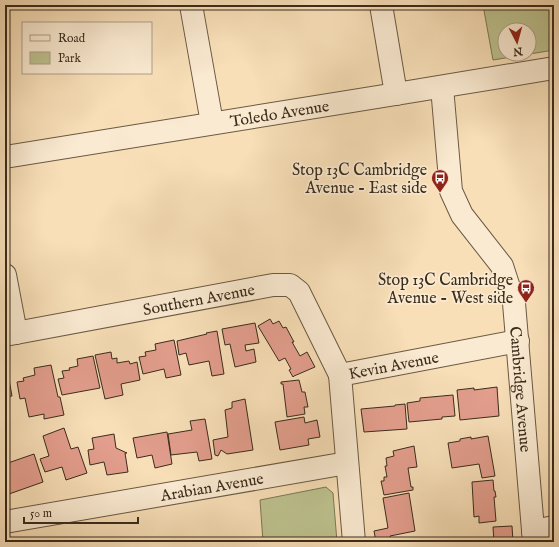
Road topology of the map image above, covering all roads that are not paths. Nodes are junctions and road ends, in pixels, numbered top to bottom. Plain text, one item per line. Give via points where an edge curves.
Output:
1 (191, 5) edge
2 (381, 5) edge
3 (554, 68) edge
4 (442, 86) junction
5 (396, 94) junction
6 (212, 123) junction
7 (5, 157) edge
8 (5, 275) edge
9 (10, 334) edge
10 (518, 341) junction
11 (340, 375) junction
12 (347, 462) junction
13 (5, 522) edge
14 (540, 533) edge
15 (354, 542) edge

1 - 6 street
2 - 5 street
3 - 4 street, Toledo Avenue
4 - 5 street, Toledo Avenue
4 - 10 street, Cambridge Avenue via 451,191 462,215 502,266 514,303
5 - 6 street, Toledo Avenue
6 - 7 street, Toledo Avenue
8 - 9 street
9 - 11 street, Southern Avenue via 273,285 290,285 299,292
10 - 11 street, Kevin Avenue
10 - 14 street, Cambridge Avenue
11 - 12 street, Kevin Avenue
12 - 13 street, Arabian Avenue
12 - 15 street, Kevin Avenue

